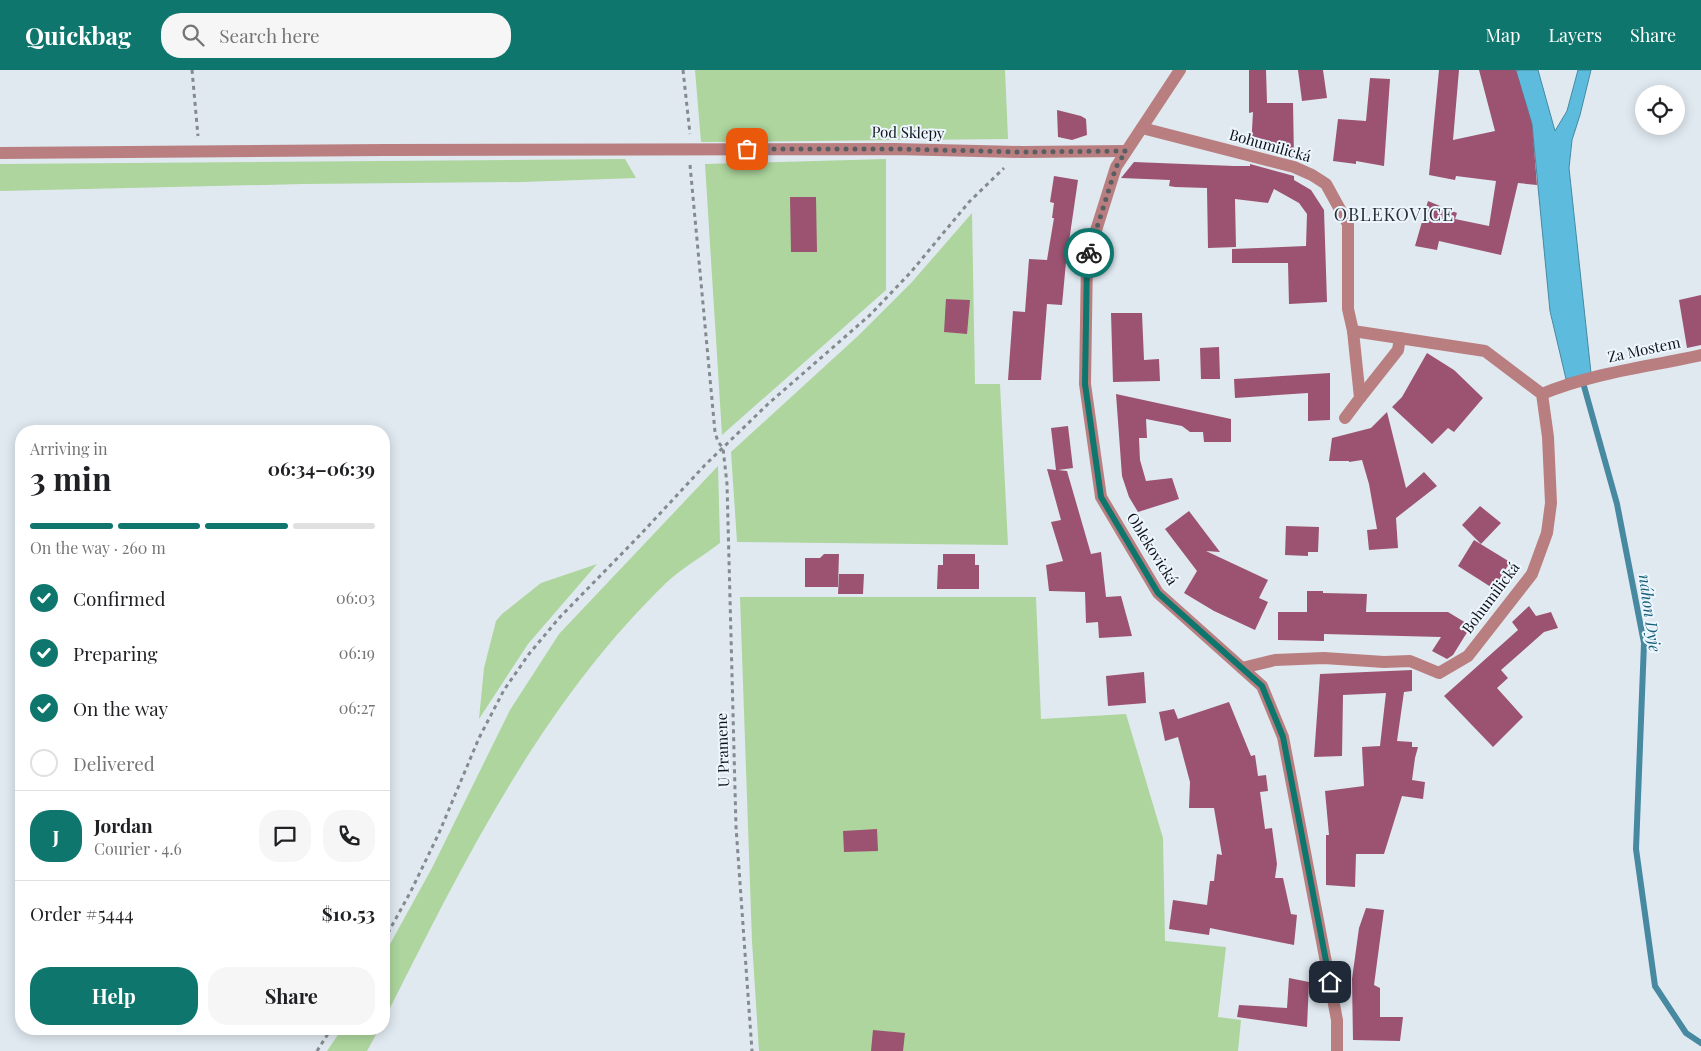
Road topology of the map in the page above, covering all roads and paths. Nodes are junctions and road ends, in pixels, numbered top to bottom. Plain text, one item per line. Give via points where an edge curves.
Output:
1 (192, 70) edge
2 (682, 70) edge
3 (1180, 70) edge
4 (1142, 128) junction
5 (690, 149) junction
6 (1126, 151) junction
7 (200, 152) junction
8 (1022, 152) junction
9 (0, 153) edge
10 (1354, 331) junction
11 (1400, 338) junction
12 (1701, 355) edge
13 (1542, 394) junction
14 (1360, 398) junction
15 (1346, 418) dead end
16 (723, 448) junction
17 (1242, 668) junction
18 (390, 929) edge
19 (327, 1035) edge
20 (316, 1051) edge
21 (752, 1051) edge
22 (1337, 1051) edge

1 - 7 path
2 - 5 path, U Pramene
3 - 4 street, Oblekovická
4 - 6 street, Oblekovická
4 - 10 street, Bohumilická via 1294,167 1326,184 1348,224 1348,309
5 - 7 street, Pod Sklepy
5 - 8 street, Pod Sklepy
5 - 16 path, U Pramene via 715,432
6 - 8 street, Pod Sklepy
6 - 17 street, Oblekovická via 1116,167 1087,259 1085,384 1101,497 1158,593
7 - 9 street, Pod Sklepy
8 - 16 path via 969,202 911,272 870,315
10 - 11 street
10 - 14 street, Bohumilická
11 - 13 street via 1485,351
11 - 14 street via 1398,350
12 - 13 street, Za Mostem via 1593,377
13 - 17 street, Bohumilická via 1548,437 1550,494 1547,533 1532,574 1468,656 1439,673 1410,661 1324,658 1275,660
14 - 15 street
16 - 18 path via 560,617 529,654 479,738 439,833
16 - 21 path, U Pramene via 727,484 736,827
17 - 22 street, Oblekovická via 1262,686 1283,737 1337,1020
19 - 20 path

